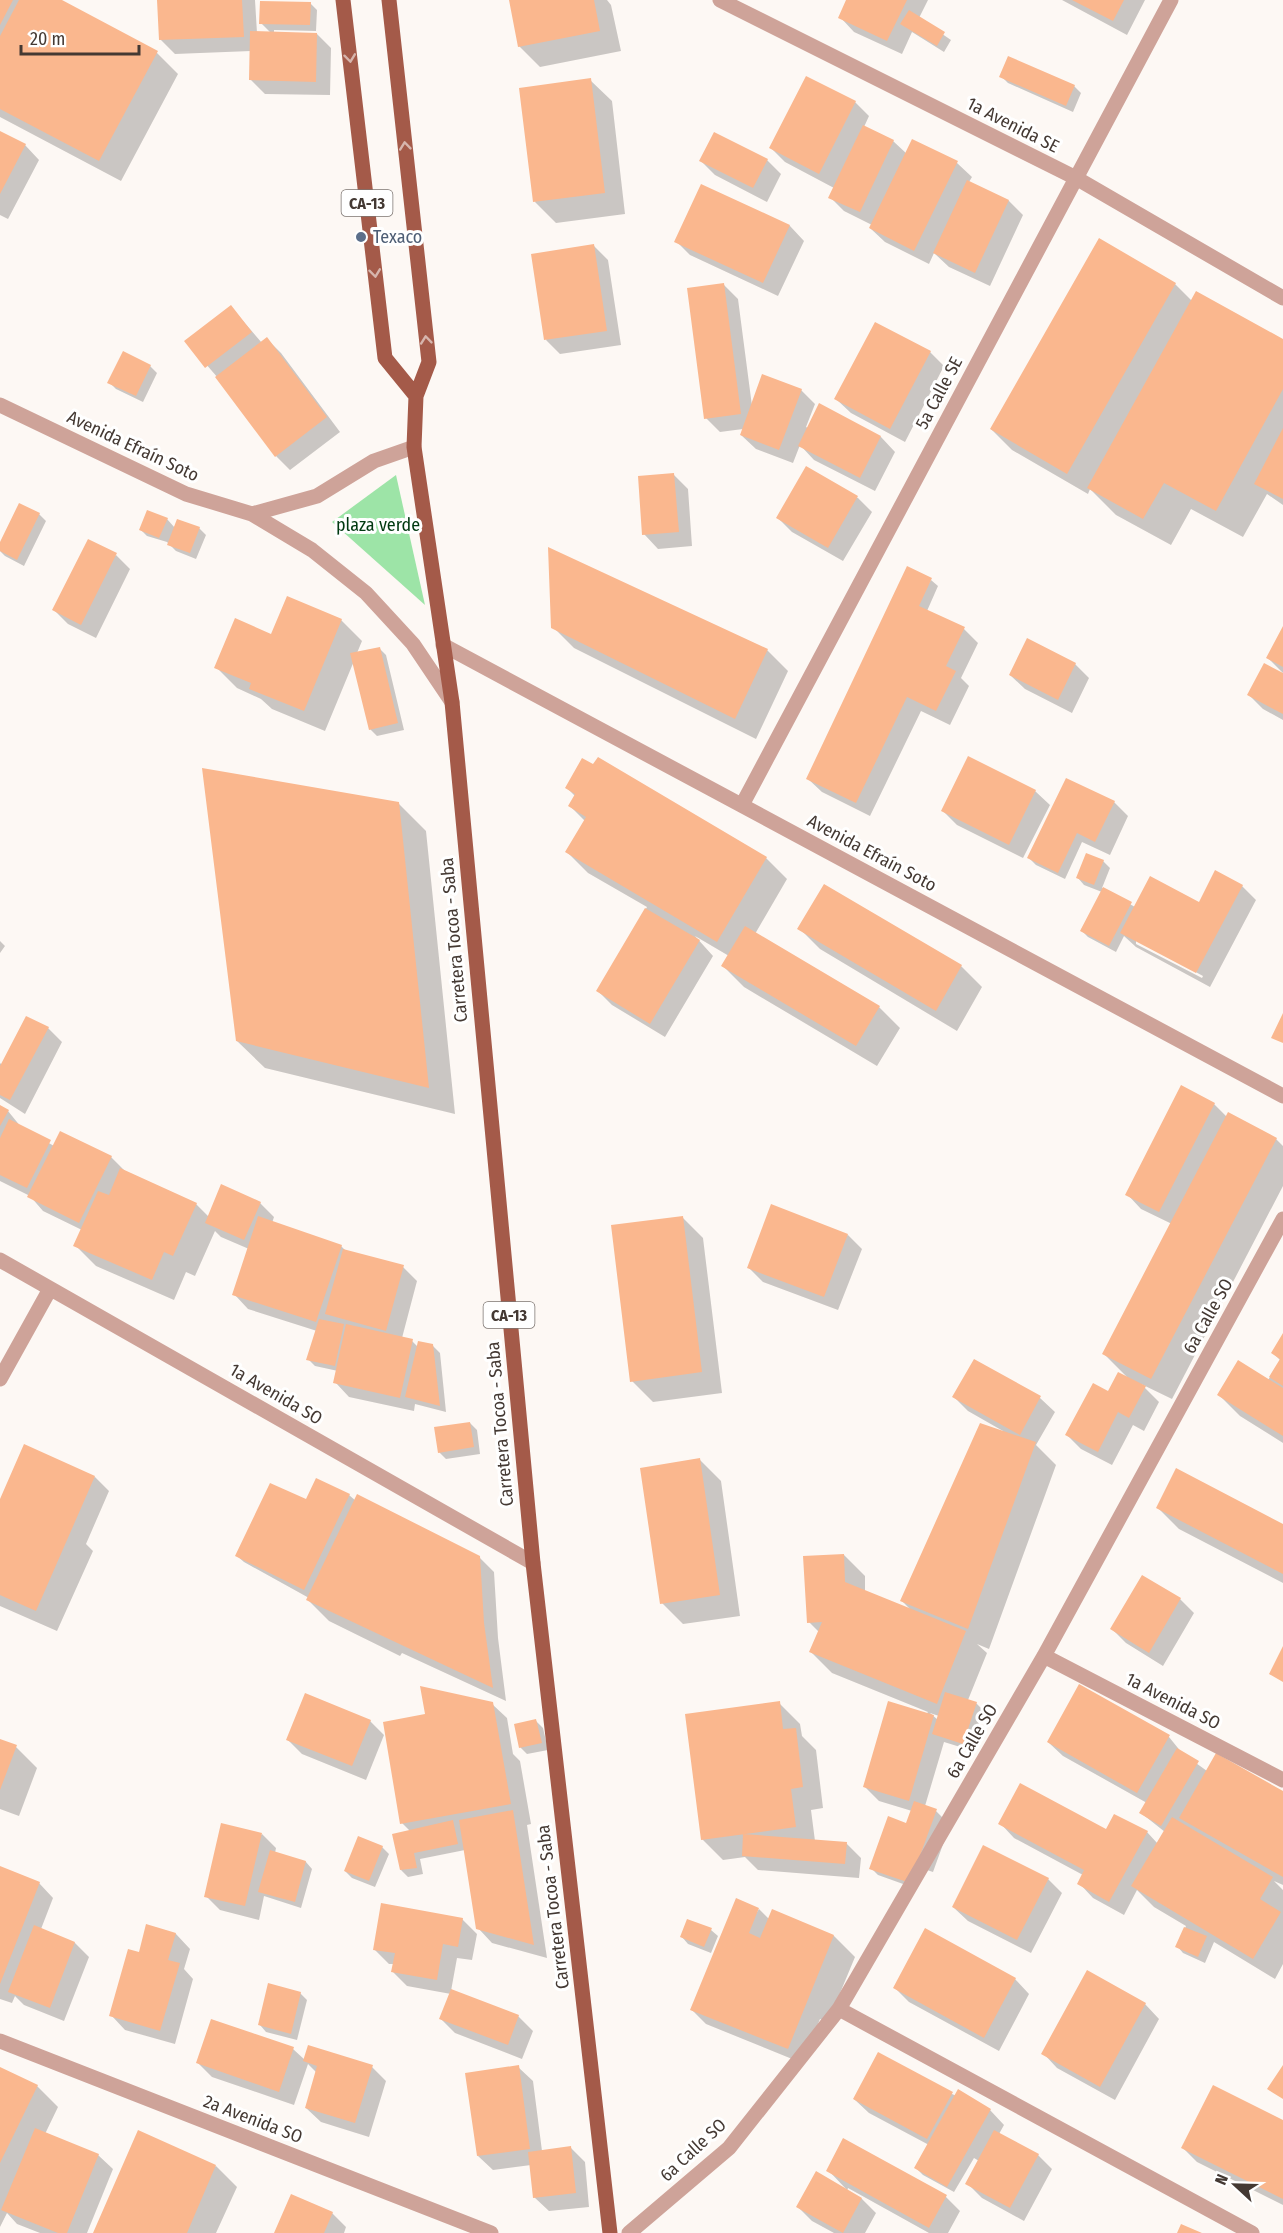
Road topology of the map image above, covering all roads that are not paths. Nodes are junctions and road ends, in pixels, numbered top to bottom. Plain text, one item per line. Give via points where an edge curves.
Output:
1 (343, 0) edge
2 (389, 0) edge
3 (720, 0) edge
4 (1171, 0) edge
5 (1076, 178) junction
6 (1283, 298) edge
7 (416, 396) junction
8 (0, 405) edge
9 (414, 447) junction
10 (252, 514) junction
11 (443, 645) junction
12 (452, 702) junction
13 (742, 805) junction
14 (1283, 1096) edge
15 (1283, 1219) edge
16 (0, 1260) edge
17 (50, 1289) junction
18 (0, 1379) edge
19 (533, 1563) junction
20 (1044, 1656) junction
21 (1283, 1780) edge
22 (839, 2008) junction
23 (0, 2041) edge
24 (491, 2233) edge
25 (610, 2233) edge
26 (629, 2233) edge
27 (1252, 2233) edge

1 -> 7 main road, CA-13 via 385,358
7 -> 2 main road, Carretera Tocoa - Saba / CA-13 via 429,362
3 - 5 street, 1a Avenida SE
4 - 5 street, 5a Calle SE
5 - 6 street, 1a Avenida SE
5 - 13 street, 5a Calle SE
7 - 9 main road, Carretera Tocoa - Saba / CA-13
8 - 10 street, Avenida Efraín Soto via 186,494
9 - 10 street via 374,461 317,496
9 - 11 main road, Carretera Tocoa - Saba / CA-13
10 - 12 street, Avenida Efraín Soto via 312,549 366,593 413,644
11 - 12 main road, Carretera Tocoa - Saba / CA-13
11 - 13 street, Avenida Efraín Soto
12 - 19 main road, Carretera Tocoa - Saba / CA-13
13 - 14 street, Avenida Efraín Soto
15 - 20 street, 6a Calle SO
16 - 17 street, 1a Avenida SO
17 - 18 street
17 - 19 street, 1a Avenida SO
19 - 25 main road, Carretera Tocoa - Saba / CA-13
20 - 21 street, 1a Avenida SO
20 - 22 street, 6a Calle SO
22 - 26 street, 6a Calle SO via 729,2148
22 - 27 street
23 - 24 street, 2a Avenida SO

